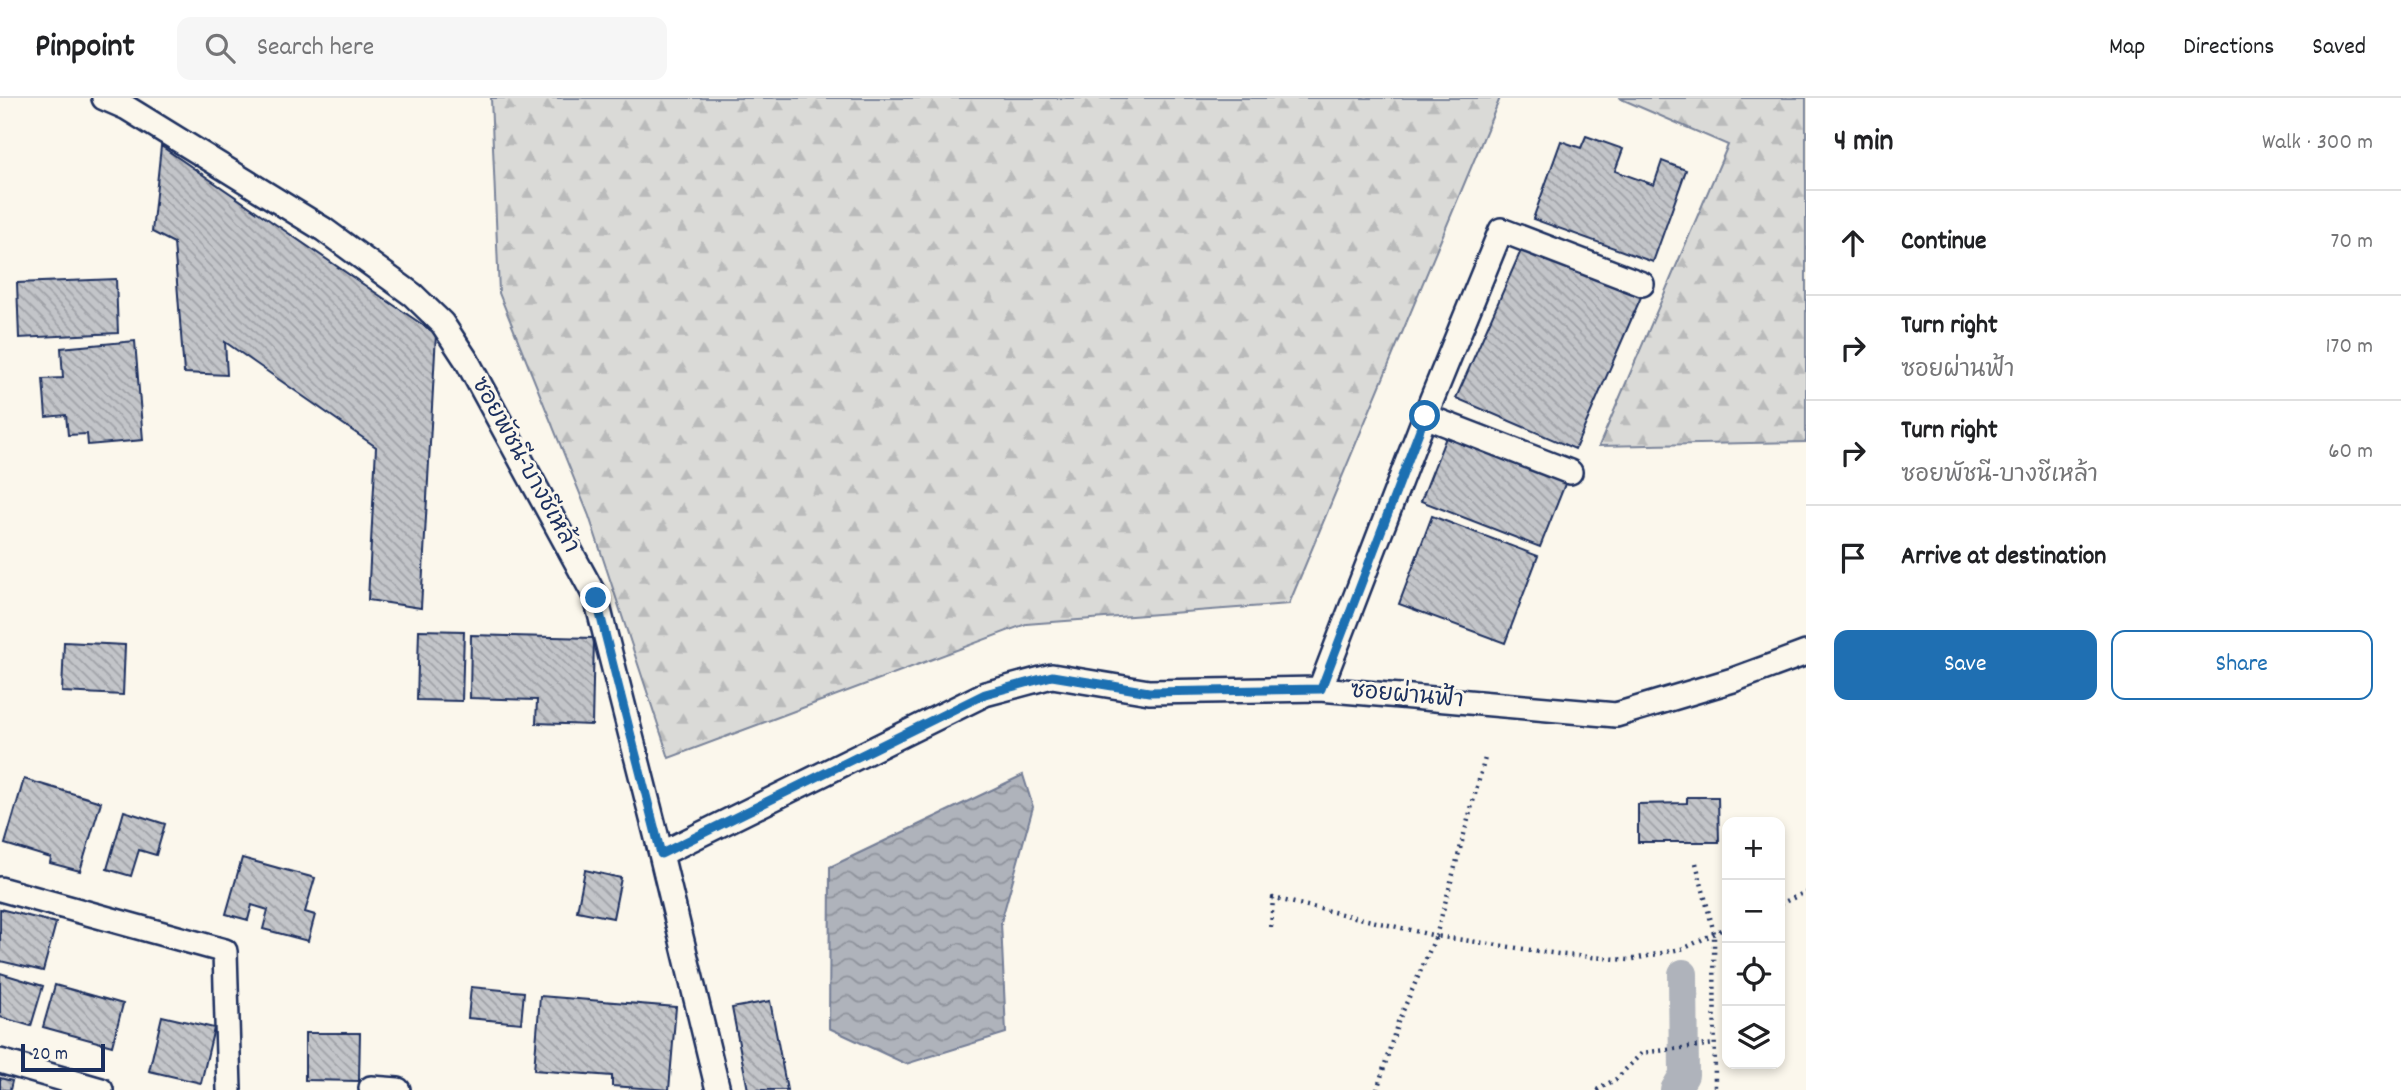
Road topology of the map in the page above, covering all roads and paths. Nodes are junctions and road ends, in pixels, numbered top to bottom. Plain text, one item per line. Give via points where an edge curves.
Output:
1 (104, 98) edge
2 (1642, 284) dead end
3 (1425, 416) junction
4 (1570, 471) dead end
5 (1806, 653) edge
6 (1321, 689) junction
7 (1485, 758) dead end
8 (661, 854) junction
9 (1696, 863) dead end
10 (0, 889) edge
11 (1806, 892) edge
12 (1785, 902) edge
13 (1271, 927) dead end
14 (1722, 929) edge
15 (1714, 933) junction
16 (1436, 936) junction
17 (1714, 1044) junction
18 (0, 1061) edge
19 (371, 1088) dead end
20 (101, 1090) edge
21 (229, 1090) edge
22 (398, 1090) edge
23 (718, 1090) edge
24 (1377, 1090) edge
25 (1597, 1090) edge
26 (1714, 1090) edge

1 - 8 street, ซอยพัชนี-บางชีเหล้า via 323,229 413,295 442,323 596,598
2 - 3 street via 1501,230
3 - 4 street
3 - 6 street
5 - 6 street, ซอยผ่านฟ้า via 1616,715
6 - 8 street, ซอยผ่านฟ้า via 1149,692 1052,676 985,694
7 - 16 path
8 - 23 street, ซอยพัชนี-บางชีเหล้า
9 - 15 path
10 - 21 street via 225,951
11 - 12 path
13 - 16 path via 1273,898
14 - 15 path
15 - 16 path via 1685,948 1629,960
15 - 17 path
16 - 24 path via 1398,1022
17 - 25 path via 1642,1053 1616,1079
17 - 26 path
18 - 20 street
19 - 22 street

